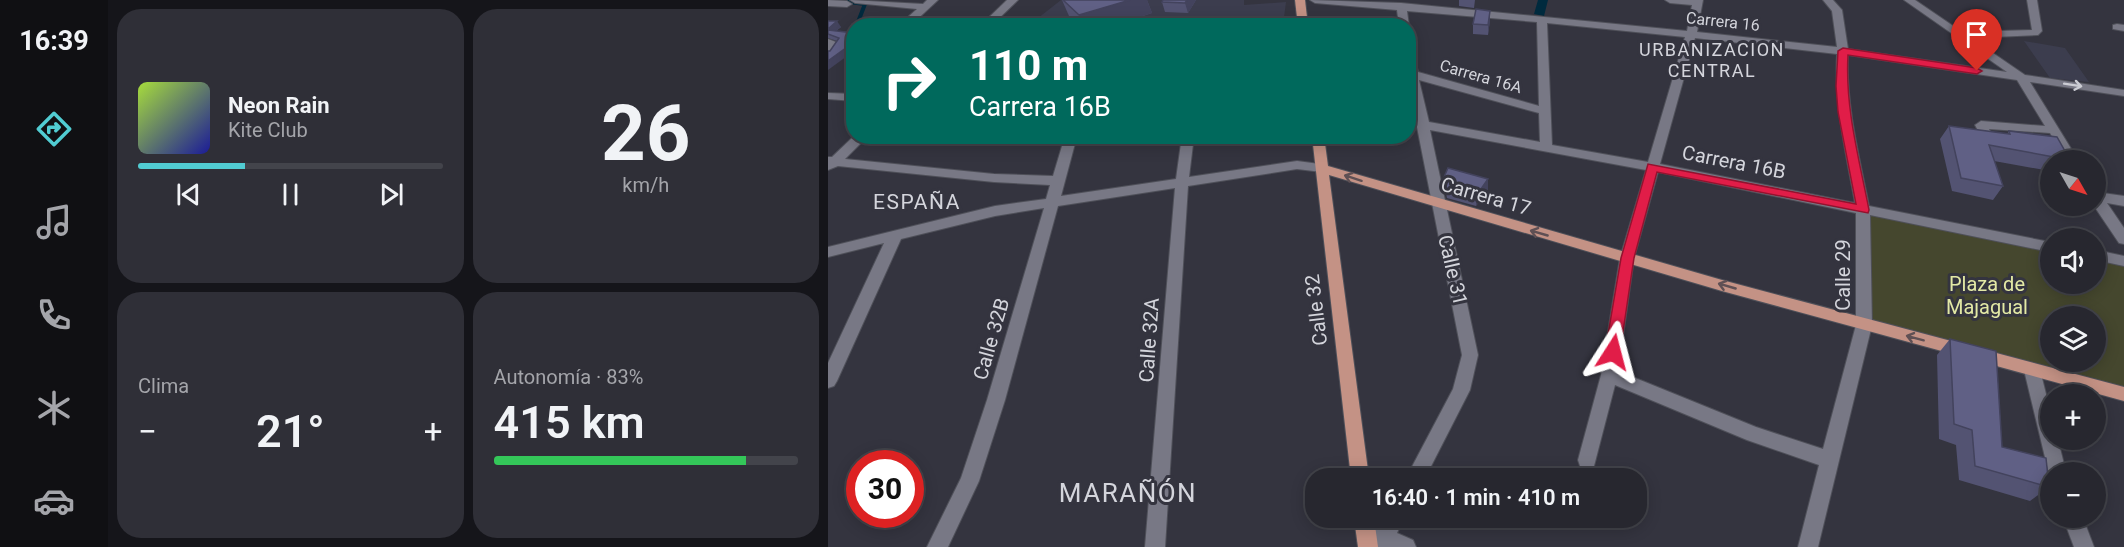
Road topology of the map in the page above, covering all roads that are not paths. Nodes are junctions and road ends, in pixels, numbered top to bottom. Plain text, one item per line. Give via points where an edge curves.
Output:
1 (1013, 0) edge
2 (1300, 0) edge
3 (1316, 0) edge
4 (1670, 0) edge
5 (1828, 0) edge
6 (1909, 0) edge
7 (2032, 0) edge
8 (851, 2) edge
9 (1698, 2) edge
10 (828, 3) edge
11 (929, 4) edge
12 (1401, 6) junction
13 (912, 18) edge
14 (994, 18) edge
15 (1302, 18) edge
16 (1403, 18) edge
17 (1542, 19) junction
18 (1691, 35) junction
19 (1962, 35) junction
20 (1843, 51) junction
21 (1416, 75) edge
22 (2021, 77) junction
23 (2124, 93) edge
24 (828, 96) edge
25 (846, 97) edge
26 (1545, 111) junction
27 (1416, 124) edge
28 (2053, 130) junction
29 (1987, 137) edge
30 (853, 144) edge
31 (1069, 144) edge
32 (1187, 144) edge
33 (1319, 144) edge
34 (1546, 147) junction
35 (2066, 150) edge
36 (830, 163) edge
37 (1653, 167) junction
38 (1322, 168) junction
39 (1058, 181) junction
40 (1182, 181) junction
41 (2106, 198) edge
42 (1053, 201) junction
43 (2124, 201) edge
44 (1438, 205) junction
45 (1863, 210) junction
46 (2106, 212) edge
47 (895, 236) junction
48 (2124, 239) edge
49 (2040, 245) edge
50 (828, 252) edge
51 (2106, 257) edge
52 (1627, 258) junction
53 (2124, 261) edge
54 (1864, 325) junction
55 (2032, 370) junction
56 (1609, 375) junction
57 (828, 381) edge
58 (2124, 394) edge
59 (1587, 460) dead end
60 (1830, 460) junction
61 (2055, 462) edge
62 (1359, 468) edge
63 (1420, 468) edge
64 (1385, 528) edge
65 (2077, 528) edge
66 (1373, 542) edge
67 (937, 547) edge
68 (1155, 547) edge
69 (1406, 547) edge
70 (1808, 547) edge
71 (2084, 547) edge

1 - 14 street
2 - 15 main road
3 - 12 street, Carrera 16
4 - 9 street
5 - 20 street, Calle 29 via 1837,10
6 - 19 street
7 - 19 street via 2037,31 2034,33
8 - 10 street
8 - 11 street
9 - 18 street
11 - 13 street
12 - 16 street
12 - 17 street, Carrera 16
17 - 18 street, Carrera 16
17 - 26 street
18 - 20 street, Carrera 16
18 - 37 street
19 - 22 street
20 - 22 street, Carrera 16
20 - 45 street, Calle 29 via 1844,112
21 - 26 street, Carrera 16A
22 -> 23 street, Carrera 16
22 - 28 street
24 - 25 street
26 - 34 street
27 - 34 street, Carrera 16B
27 - 44 street, Calle 31
28 - 29 street via 1981,125
28 - 35 street
30 - 36 street
31 - 39 street, Calle 32B
32 - 40 street, Calle 32A
33 - 38 main road, Calle 32
34 - 37 street, Carrera 16B
36 - 39 street
37 - 45 street, Carrera 16B
37 - 52 street
38 - 40 street, Carrera 17 via 1297,165
44 -> 38 main road, Carrera 17
38 - 62 main road, Calle 32
39 - 42 street, Calle 32B
40 - 42 street, Carrera 17
40 - 68 street, Calle 32A
41 - 43 street
42 - 47 street, Carrera 17 via 975,215
42 - 67 street, Calle 32B via 970,481
52 -> 44 main road, Carrera 17
44 - 63 street, Calle 31 via 1470,356 1461,390
45 - 49 street, Carrera 16B
45 - 54 street, Calle 29
46 - 48 street
47 - 50 street, Carrera 17
47 - 57 street
51 - 53 street
54 -> 52 main road, Carrera 17
52 - 56 street
55 -> 54 main road, Carrera 17
54 - 60 street, Calle 29
55 - 58 main road, Carrera 17
55 - 61 street
56 - 59 street
56 - 60 street via 1753,434
60 - 70 street, Calle 29
64 - 66 street
65 - 71 street
66 - 69 street

